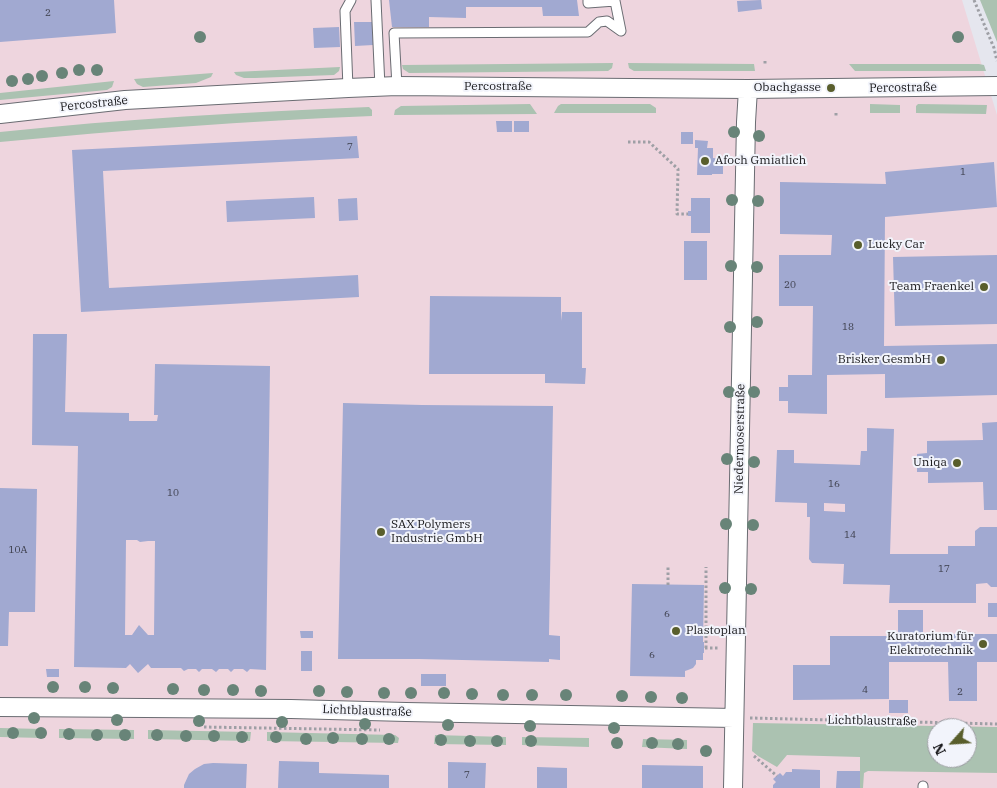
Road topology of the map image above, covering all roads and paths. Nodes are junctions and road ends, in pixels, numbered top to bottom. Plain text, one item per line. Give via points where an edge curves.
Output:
1 (351, 0) edge
2 (376, 0) edge
3 (588, 0) edge
4 (974, 0) edge
5 (996, 52) edge
6 (997, 61) edge
7 (997, 86) edge
8 (388, 87) junction
9 (348, 88) junction
10 (748, 90) junction
11 (0, 114) edge
12 (628, 142) dead end
13 (688, 214) dead end
14 (668, 566) dead end
15 (706, 567) dead end
16 (668, 585) dead end
17 (718, 648) dead end
18 (0, 707) edge
19 (741, 718) junction
20 (997, 724) edge
21 (202, 728) dead end
22 (387, 730) dead end
23 (754, 756) dead end
24 (777, 776) dead end
25 (734, 788) edge

1 - 9 lane via 345,11
2 - 8 lane
3 - 8 lane via 588,3 615,2 621,31 607,21 599,22 588,32 394,33
4 - 5 path
5 - 6 path
7 - 10 street, Percostraße
8 - 9 street, Percostraße
8 - 10 street, Percostraße
9 - 11 street, Percostraße via 125,100
10 - 19 street, Niedermoserstraße
12 - 13 path via 649,142 678,169 677,214
14 - 16 path
15 - 17 path via 705,648
18 - 19 street, Lichtblaustraße via 290,708
19 - 20 path, Lichtblaustraße
19 - 25 street, Niedermoserstraße
21 - 22 path
23 - 24 path

